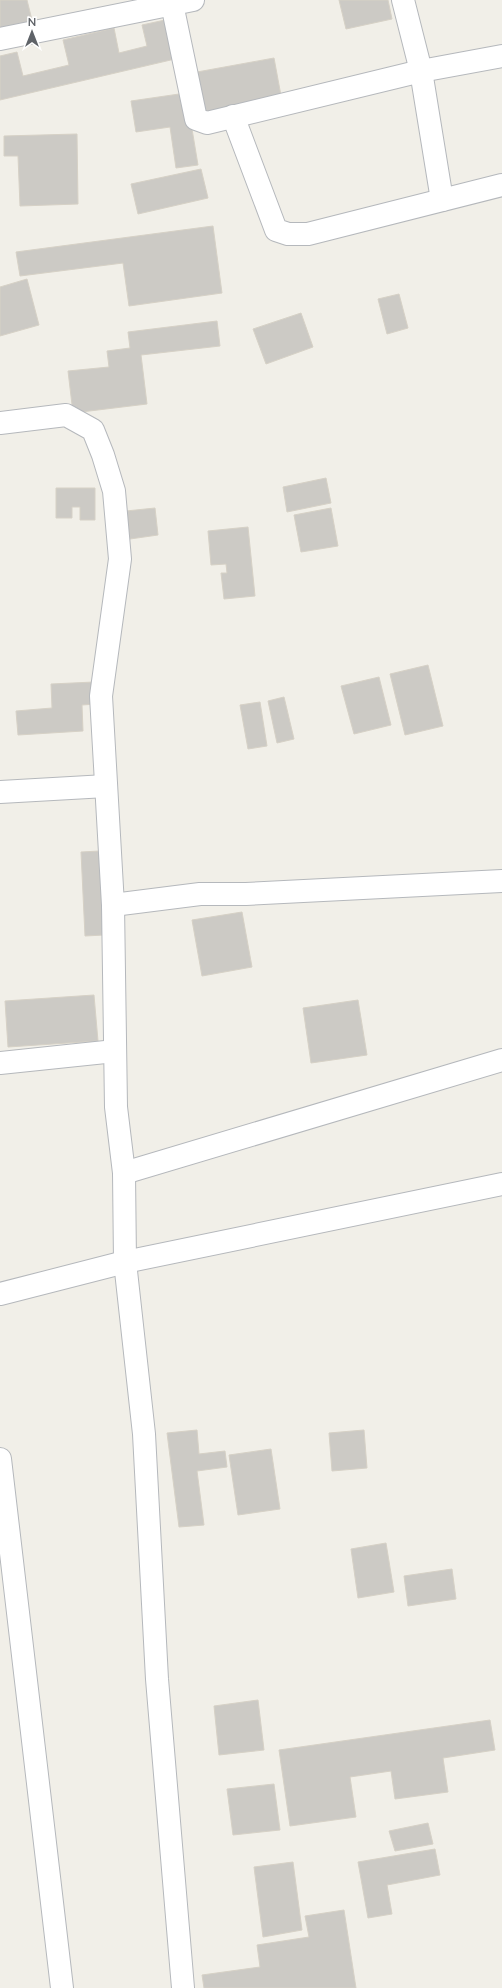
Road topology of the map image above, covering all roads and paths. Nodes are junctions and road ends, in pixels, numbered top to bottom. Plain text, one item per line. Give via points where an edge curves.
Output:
1 (193, 0) edge
2 (402, 0) edge
3 (172, 4) junction
4 (0, 39) edge
5 (502, 56) edge
6 (421, 71) junction
7 (233, 116) junction
8 (502, 185) edge
9 (442, 200) junction
10 (0, 422) edge
11 (106, 786) junction
12 (0, 792) edge
13 (502, 881) edge
14 (113, 905) junction
15 (115, 1052) junction
16 (502, 1060) edge
17 (0, 1063) edge
18 (124, 1173) junction
19 (502, 1184) edge
20 (124, 1262) junction
21 (0, 1294) edge
22 (0, 1459) edge
23 (62, 1988) edge
24 (183, 1988) edge

1 - 3 street
2 - 6 street
3 - 4 street
3 - 7 street via 196,119 207,123
5 - 6 street
6 - 7 street
6 - 9 street
7 - 9 street via 276,230 288,234 308,234
8 - 9 street
10 - 11 street via 66,414 93,430 114,491 120,559 101,696
11 - 12 street
11 - 14 street
13 - 14 street via 254,894 200,894
14 - 15 street
15 - 17 street
15 - 18 street via 116,1107
16 - 18 street
18 - 20 street
19 - 20 street
20 - 21 street
20 - 24 street via 144,1434 157,1679
22 - 23 street

